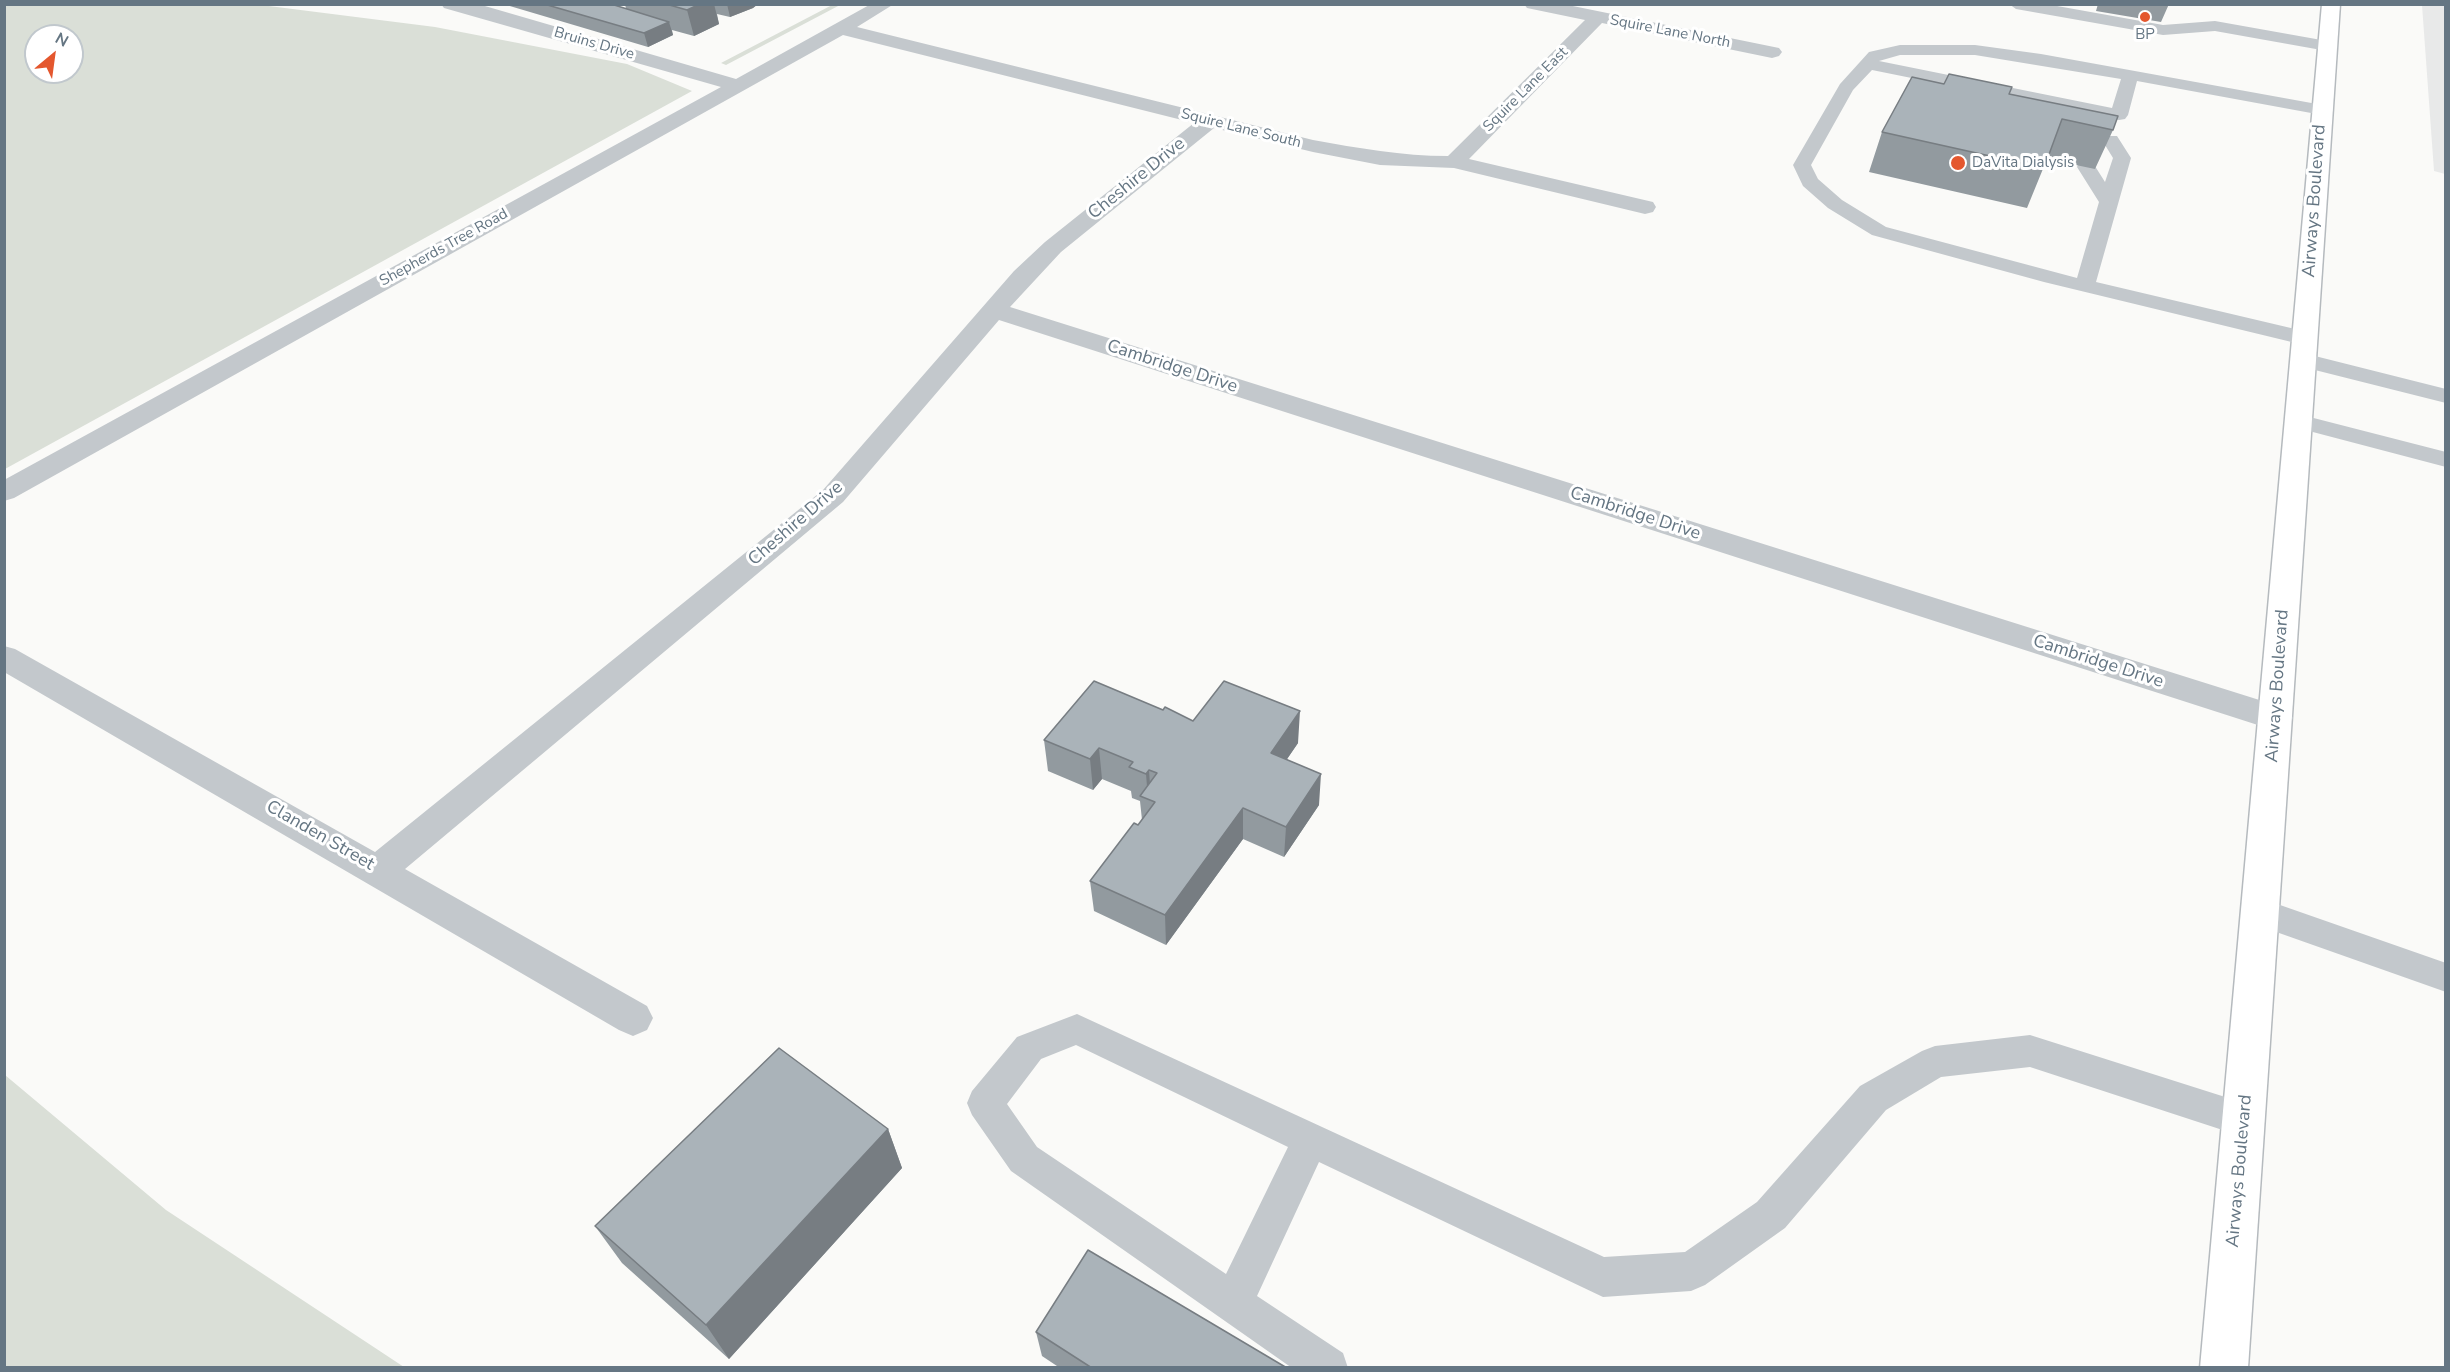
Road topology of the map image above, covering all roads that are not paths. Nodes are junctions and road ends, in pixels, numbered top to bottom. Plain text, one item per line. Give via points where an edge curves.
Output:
1 (450, 4) edge
2 (885, 4) edge
3 (1533, 4) edge
4 (2016, 4) edge
5 (2331, 4) edge
6 (1598, 18) junction
7 (841, 29) junction
8 (2327, 46) junction
9 (1772, 52) dead end
10 (1868, 63) junction
11 (2130, 75) junction
12 (736, 85) junction
13 (2322, 110) junction
14 (2119, 115) junction
15 (1209, 121) junction
16 (1454, 162) junction
17 (2086, 167) dead end
18 (2109, 202) junction
19 (1645, 207) dead end
20 (2085, 286) junction
21 (994, 310) junction
22 (2304, 349) junction
23 (2445, 396) edge
24 (2298, 421) junction
25 (2445, 460) edge
26 (4, 492) edge
27 (4, 657) edge
28 (2276, 718) junction
29 (378, 870) junction
30 (2260, 912) junction
31 (2445, 978) edge
32 (633, 1018) dead end
33 (2244, 1120) junction
34 (1311, 1139) junction
35 (1234, 1301) junction
36 (1328, 1368) edge
37 (2224, 1368) edge

1 - 12 street, Bruins Drive
2 - 7 street, Shepherds Tree Road
3 - 6 street, Squire Lane North
4 - 8 lane via 2163,30 2193,22
5 - 8 main road, Airways Boulevard
6 - 9 street, Squire Lane North
6 - 16 street, Squire Lane East
7 - 12 street, Shepherds Tree Road
7 - 15 street, Squire Lane South
8 - 13 main road, Airways Boulevard
10 - 11 lane via 1875,56 1900,50 1975,50
10 - 14 lane
10 - 20 lane via 1846,88 1802,165 1810,182 1835,204 1879,231
11 - 13 lane
11 - 14 lane
12 - 26 street, Shepherds Tree Road
13 - 22 main road, Airways Boulevard
14 - 18 lane via 2104,144 2122,158
15 - 16 street, Squire Lane South via 1359,155
15 - 21 street, Cheshire Drive via 1053,247
16 - 19 street, Squire Lane South
17 - 18 lane
18 - 20 lane
20 - 22 lane
21 - 28 street, Cambridge Drive
21 - 29 street, Cheshire Drive via 833,496
22 - 23 lane
22 - 24 main road, Airways Boulevard
24 - 25 lane
24 - 28 main road, Airways Boulevard
27 - 29 street, Clanden Street
28 - 30 main road, Airways Boulevard
29 - 32 street, Clanden Street
30 - 31 lane
30 - 33 main road, Airways Boulevard
33 - 34 lane via 2030,1051 1935,1062 1873,1098 1771,1215 1691,1271 1603,1277
33 - 37 main road, Airways Boulevard
34 - 35 lane
34 - 35 lane via 1077,1029 1029,1048 985,1103 1024,1159
35 - 36 lane

